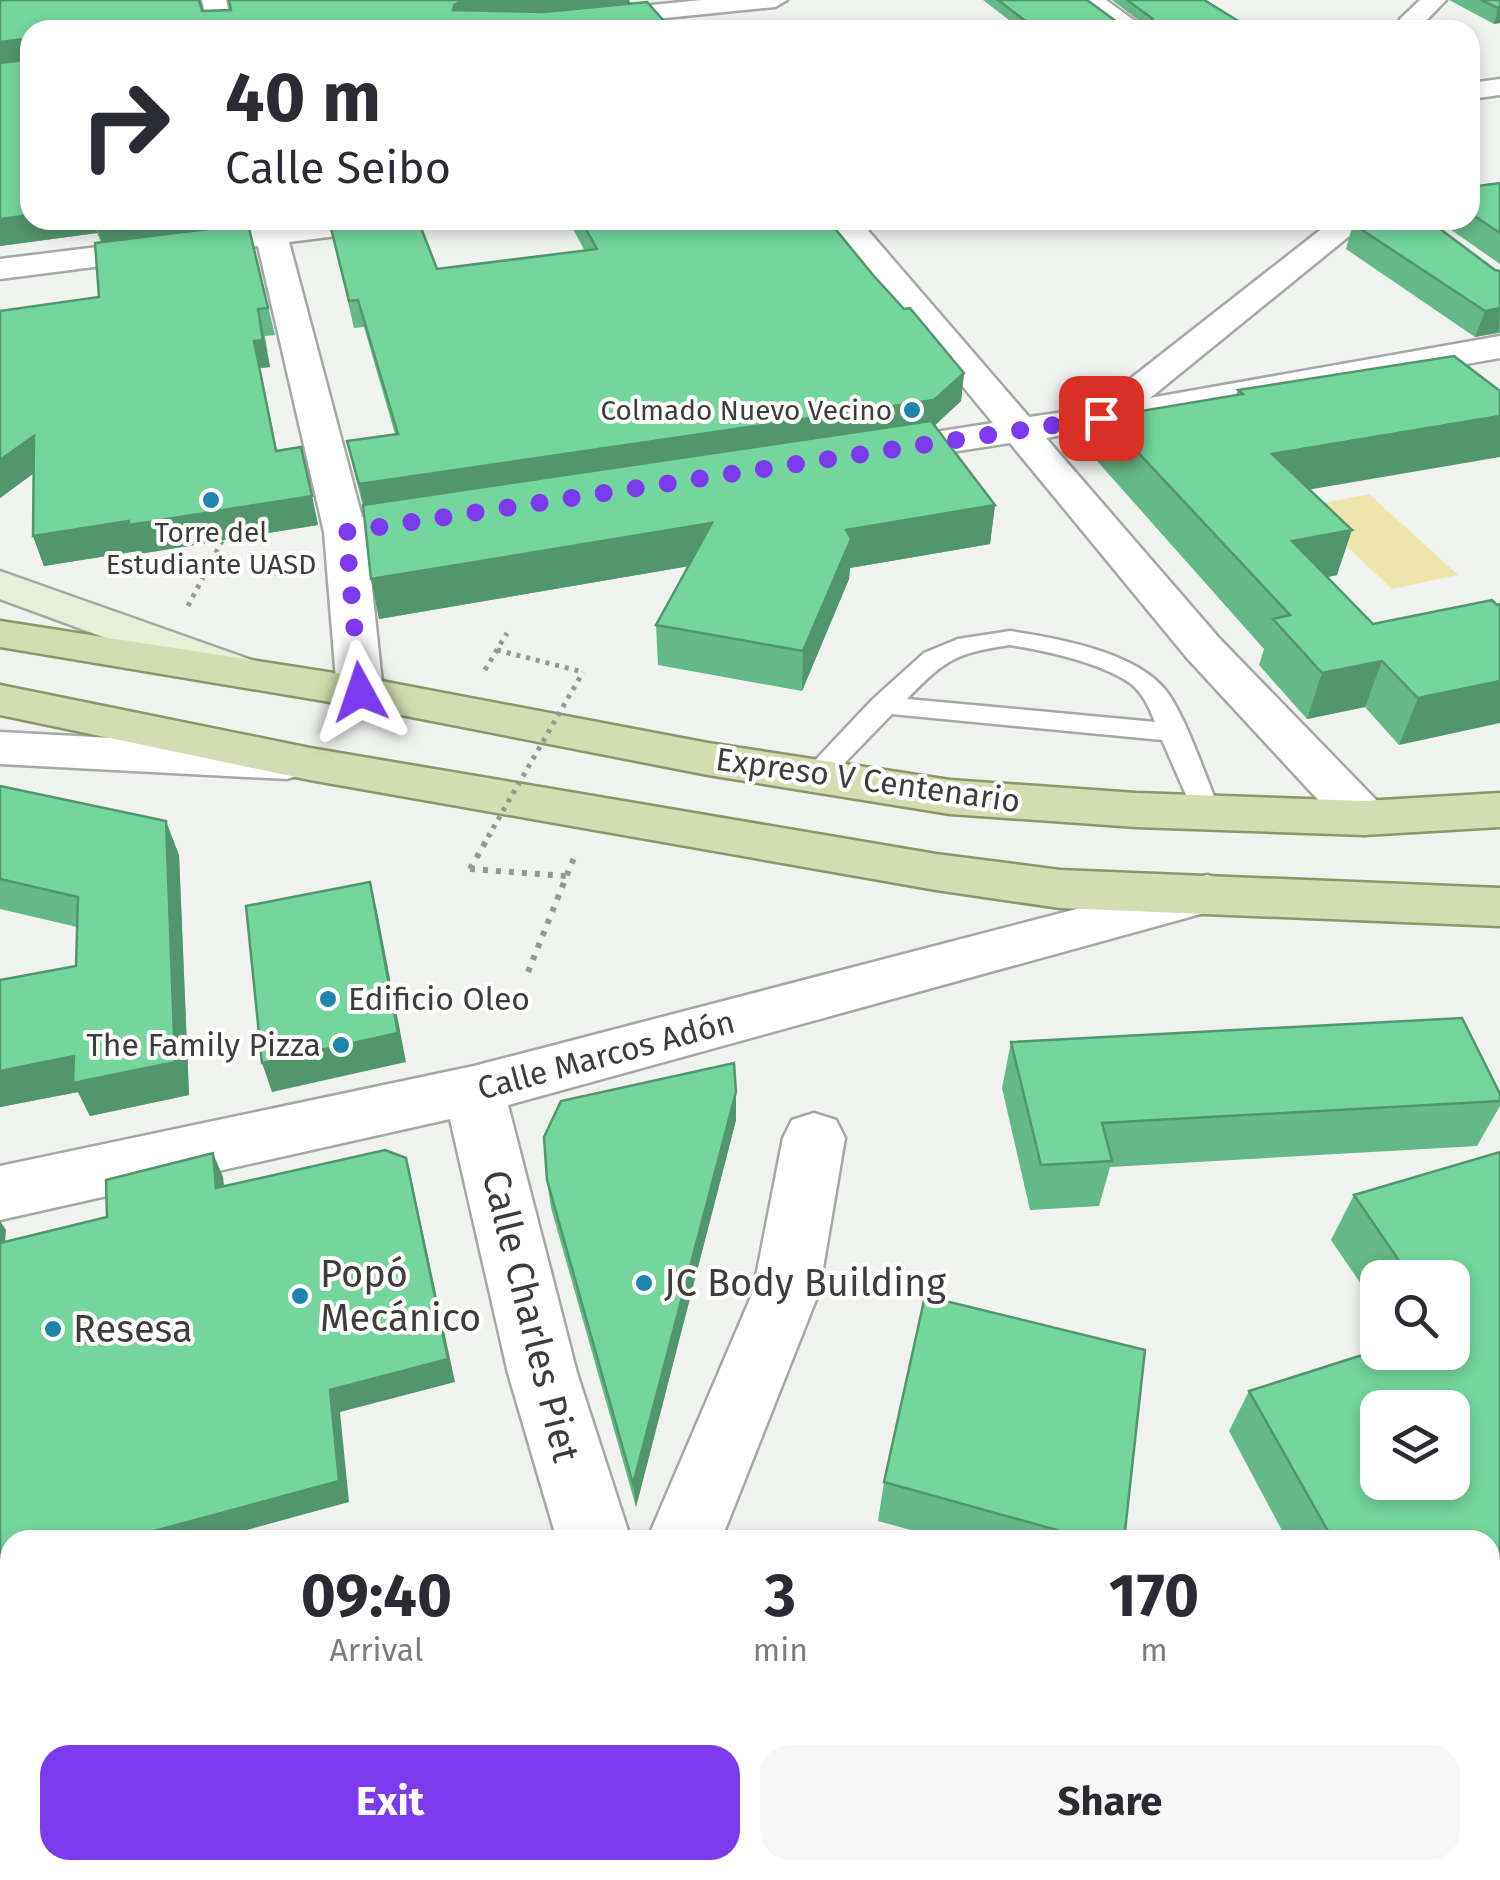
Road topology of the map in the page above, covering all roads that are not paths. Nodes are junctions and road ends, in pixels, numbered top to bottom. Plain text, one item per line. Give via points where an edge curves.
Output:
1 (775, 0) edge
2 (1090, 0) edge
3 (1434, 0) edge
4 (670, 14) edge
5 (595, 20) edge
6 (1120, 20) edge
7 (1413, 20) edge
8 (256, 230) edge
9 (270, 230) edge
10 (850, 230) edge
11 (1340, 230) edge
12 (0, 268) edge
13 (1500, 347) edge
14 (1101, 418) junction
15 (1020, 430) junction
16 (828, 459) edge
17 (480, 512) edge
18 (346, 532) junction
19 (0, 584) edge
20 (13, 636) edge
21 (244, 673) junction
22 (360, 692) junction
23 (0, 700) edge
24 (882, 705) junction
25 (1170, 732) junction
26 (0, 748) edge
27 (310, 764) junction
28 (816, 776) junction
29 (1500, 810) edge
30 (1206, 813) junction
31 (1364, 818) junction
32 (1207, 894) junction
33 (1500, 906) edge
34 (474, 1090) junction
35 (814, 1138) dead end
36 (0, 1193) edge
37 (590, 1530) edge
38 (688, 1530) edge

1 - 4 street
2 - 6 street
3 - 7 street
4 - 5 street
8 - 12 street
9 - 18 street
10 - 15 street
11 - 14 street
13 - 14 street
14 - 15 street
15 - 16 street
15 - 31 street via 1203,648
17 - 18 street
18 - 22 street
19 - 21 street, Expreso V Centenario
20 - 21 main road, Expreso V Centenario
21 - 22 main road, Expreso V Centenario
22 - 28 main road, Expreso V Centenario
23 - 27 main road
24 - 25 lane
24 - 25 lane via 932,658 966,644 1010,638 1060,646 1138,676 1157,696
24 - 28 lane
25 - 30 lane
26 - 27 street
27 - 32 main road via 936,872 1060,888
28 - 30 main road, Expreso V Centenario via 950,796
29 - 31 main road, Expreso V Centenario
30 - 31 main road, Expreso V Centenario
32 - 33 main road
32 - 34 street, Calle Marcos Adón
34 - 36 street, Calle Marcos Adón
34 - 37 street, Calle Charles Piet via 531,1331
35 - 38 street via 786,1292

